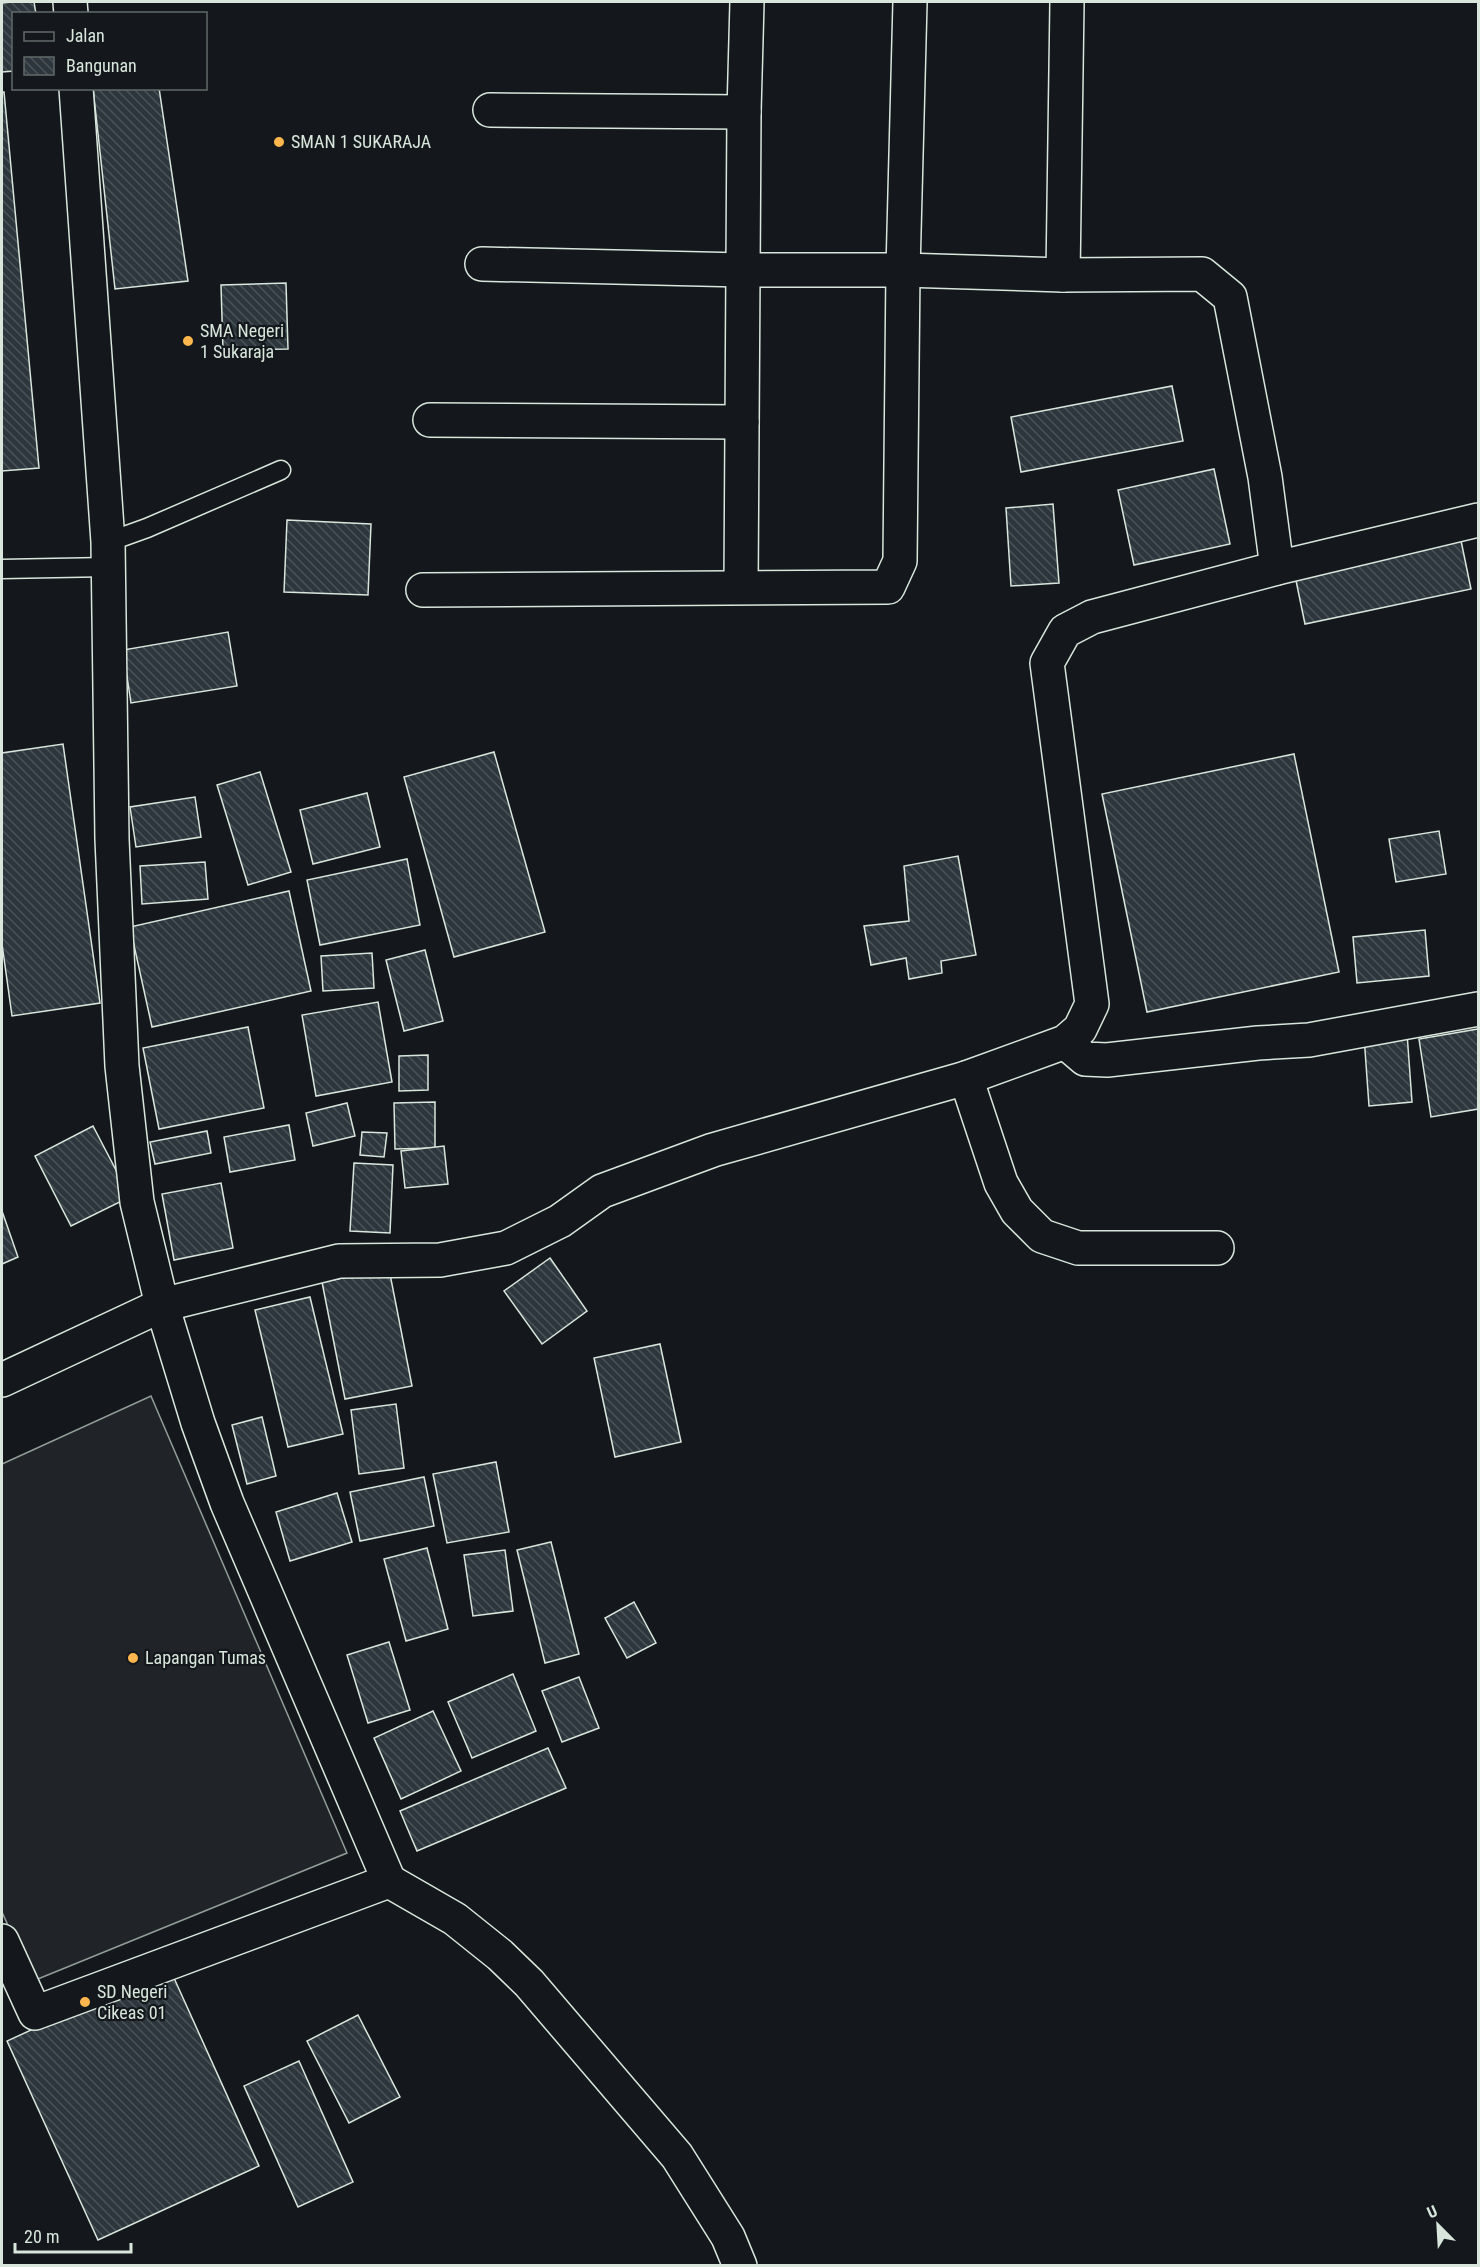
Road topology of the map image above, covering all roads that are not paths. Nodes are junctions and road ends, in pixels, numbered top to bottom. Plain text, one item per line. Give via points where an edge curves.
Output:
1 (747, 2) edge
2 (910, 2) edge
3 (1067, 2) edge
4 (76, 90) edge
5 (490, 110) dead end
6 (744, 112) junction
7 (482, 264) dead end
8 (743, 270) junction
9 (903, 270) junction
10 (1063, 275) junction
11 (430, 420) dead end
12 (742, 422) junction
13 (281, 470) dead end
14 (1479, 520) edge
15 (108, 554) junction
16 (1277, 568) junction
17 (2, 569) edge
18 (741, 587) junction
19 (423, 590) dead end
20 (1479, 1009) edge
21 (1065, 1042) junction
22 (966, 1078) junction
23 (1216, 1248) dead end
24 (162, 1305) junction
25 (2, 1380) edge
26 (389, 1881) junction
27 (2, 1941) edge
28 (740, 2265) edge

1 - 6 street
2 - 9 street
3 - 10 street
4 - 15 street
5 - 6 street
6 - 8 street
7 - 8 street
8 - 9 street
8 - 12 street
9 - 10 street
9 - 18 street via 900,561 888,587
10 - 16 street via 1202,274 1230,297 1265,477
11 - 12 street
12 - 18 street
13 - 15 lane via 147,528
14 - 16 street
15 - 17 lane
15 - 24 street via 112,838 122,1066 137,1202
16 - 21 street via 1092,617 1065,631 1047,663 1092,1004 1080,1029
18 - 19 street
20 - 21 street via 1309,1040 1107,1060 1085,1059
21 - 22 street
22 - 23 street via 1001,1183 1017,1211 1042,1236 1078,1248
22 - 24 street via 713,1150 602,1191 560,1221 506,1248 440,1260 339,1261
24 - 25 street
24 - 26 street via 227,1503
26 - 27 street via 35,2013
26 - 28 street via 454,1919 529,1983 677,2156 728,2237

